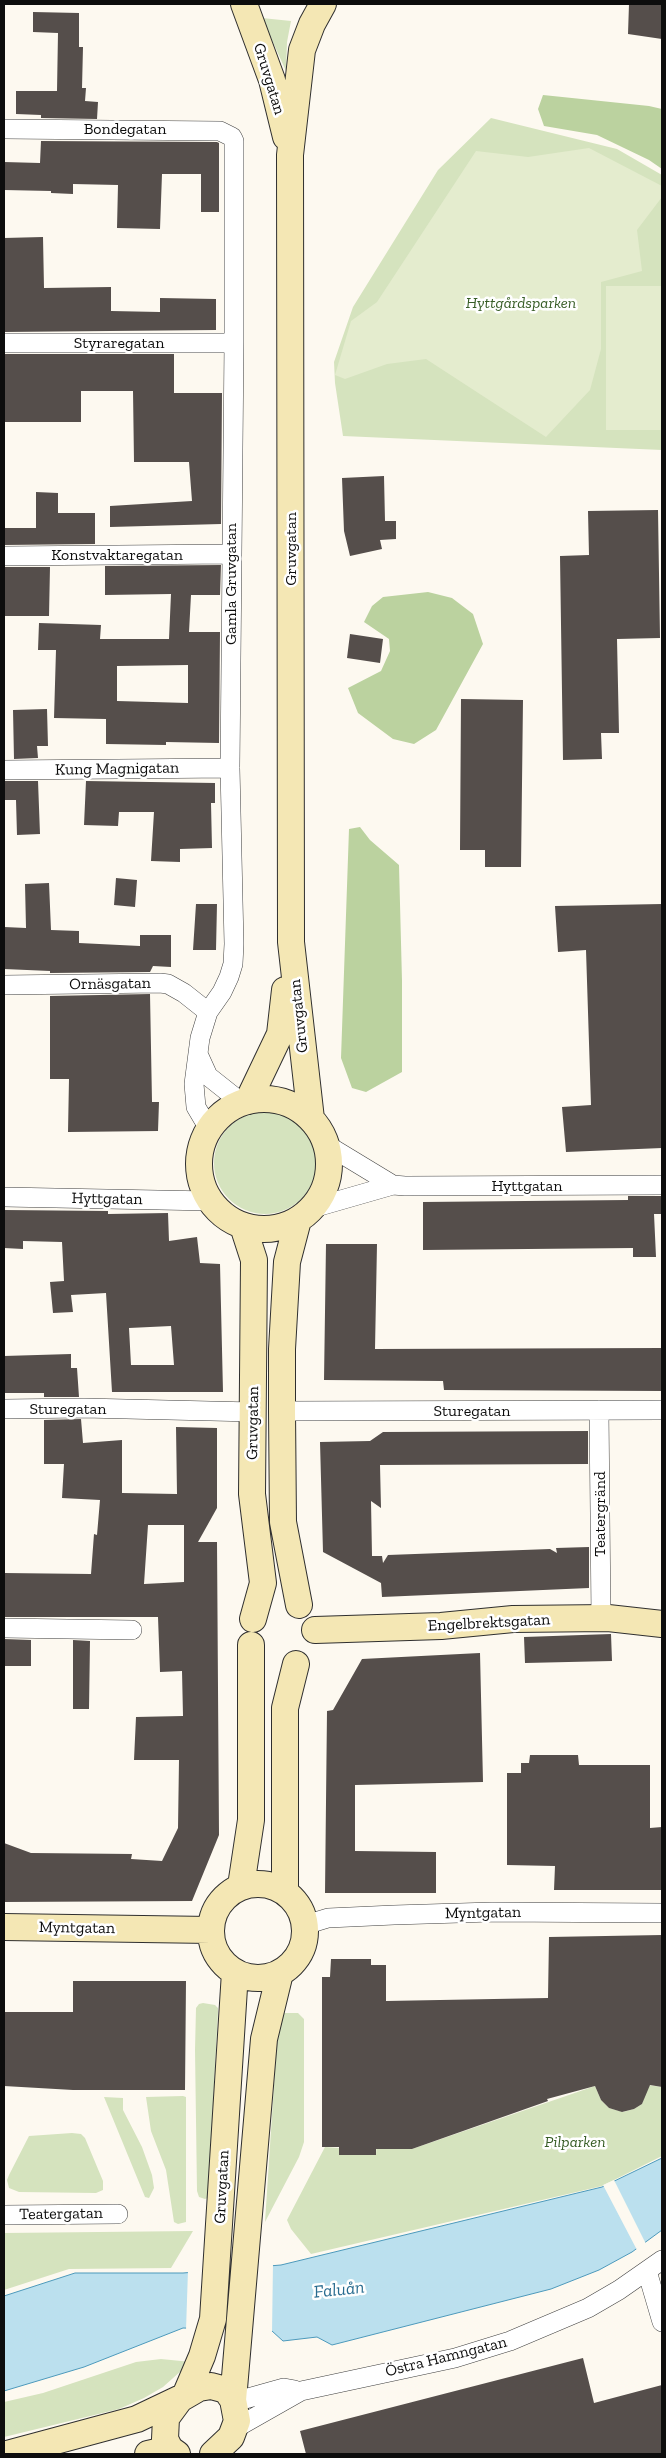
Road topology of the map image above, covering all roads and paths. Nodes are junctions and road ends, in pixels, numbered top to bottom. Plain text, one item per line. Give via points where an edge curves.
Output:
1 (244, 4) edge
2 (323, 4) edge
3 (4, 129) edge
4 (235, 149) joint
5 (290, 155) junction
6 (4, 343) edge
7 (234, 343) junction
8 (231, 554) junction
9 (4, 556) edge
10 (230, 768) junction
11 (4, 770) edge
12 (291, 942) junction
13 (4, 985) edge
14 (208, 1012) junction
15 (198, 1054) junction
16 (245, 1102) junction
17 (311, 1119) junction
18 (209, 1129) junction
19 (327, 1145) junction
20 (392, 1184) junction
21 (662, 1184) edge
22 (4, 1197) edge
23 (210, 1201) junction
24 (306, 1214) junction
25 (243, 1226) junction
26 (4, 1409) edge
27 (598, 1410) junction
28 (662, 1410) edge
29 (282, 1411) junction
30 (253, 1412) junction
31 (299, 1606) junction
32 (601, 1618) junction
33 (253, 1619) junction
34 (662, 1624) edge
35 (4, 1628) edge
36 (132, 1630) dead end
37 (315, 1630) junction
38 (251, 1645) junction
39 (296, 1664) junction
40 (242, 1886) junction
41 (285, 1892) junction
42 (662, 1914) edge
43 (305, 1925) junction
44 (4, 1927) edge
45 (211, 1930) junction
46 (235, 1972) junction
47 (280, 1973) junction
48 (118, 2214) dead end
49 (4, 2215) edge
50 (655, 2266) edge
51 (662, 2322) edge
52 (301, 2391) junction
53 (182, 2398) junction
54 (234, 2401) junction
55 (234, 2429) junction
56 (165, 2452) edge
57 (7, 2454) edge
58 (213, 2454) edge

1 - 5 main road, Gruvgatan via 272,80
2 - 5 main road, Gruvgatan via 302,50
3 - 4 street, Bondegatan via 220,131 232,137
4 - 7 street, Gamla Gruvgatan
5 - 12 main road, Gruvgatan
6 - 7 street, Styraregatan
7 - 8 street, Gamla Gruvgatan
8 - 9 street, Konstvaktaregatan
8 - 10 street, Gamla Gruvgatan
10 - 11 street, Kung Magnigatan
10 - 14 street, Gamla Gruvgatan via 233,964 222,992
12 - 16 main road, Gruvgatan via 280,1034
12 - 17 main road, Gruvgatan
13 - 14 street, Ornäsgatan via 168,984
14 - 15 street, Gamla Gruvgatan via 202,1025
15 - 16 street via 208,1076
15 - 18 street, Gamla Gruvgatan via 194,1084 196,1107
16 - 17 main road via 282,1102
16 - 18 main road via 227,1111
17 - 19 main road
18 - 23 main road via 203,1141 199,1166 202,1184
19 - 20 street, Hyttgatan
19 - 24 main road via 330,1158 327,1185
20 - 21 street, Hyttgatan
20 - 24 street, Hyttgatan
22 - 23 street, Hyttgatan
23 - 25 main road via 230,1220
24 - 25 main road via 271,1230
24 - 29 main road, Gruvgatan via 287,1262
25 - 30 main road, Gruvgatan via 254,1260
26 - 30 street, Sturegatan
27 - 28 street, Sturegatan
27 - 29 street, Sturegatan
27 - 32 street, Teatergränd
29 - 31 main road, Gruvgatan via 283,1522
30 - 33 main road, Gruvgatan via 252,1494 262,1583
31 - 33 main road via 283,1601 268,1604
31 - 37 main road via 310,1616
32 - 34 main road, Engelbrektsgatan
32 - 37 main road, Engelbrektsgatan via 513,1619 441,1626
33 - 38 main road via 249,1634
35 - 36 street
37 - 39 main road via 311,1650
38 - 39 main road via 264,1662 286,1667
38 - 40 main road via 251,1820
39 - 41 main road via 284,1708
40 - 41 main road via 264,1884
40 - 45 main road via 226,1896 215,1912
41 - 43 main road via 298,1906
42 - 43 street, Myntgatan via 492,1912 394,1915 328,1918
43 - 47 main road via 304,1944 295,1961
44 - 45 main road, Myntgatan
45 - 46 main road via 214,1947 222,1961
46 - 47 main road via 265,1978
46 - 53 main road, Gruvgatan via 211,2332
47 - 54 main road, Gruvgatan via 264,2039
48 - 49 street, Teatergatan
50 - 51 street
50 - 52 street, Östra Hamngatan via 588,2308 510,2341 456,2358
52 - 54 street, Östra Hamngatan via 284,2388
52 - 55 street, Östra Hamngatan
53 - 54 main road via 211,2386 226,2390
53 - 56 main road, Gruvgatan via 166,2418
53 - 57 main road via 137,2419
54 - 55 main road, Gruvgatan via 237,2421
55 - 58 main road via 225,2445

